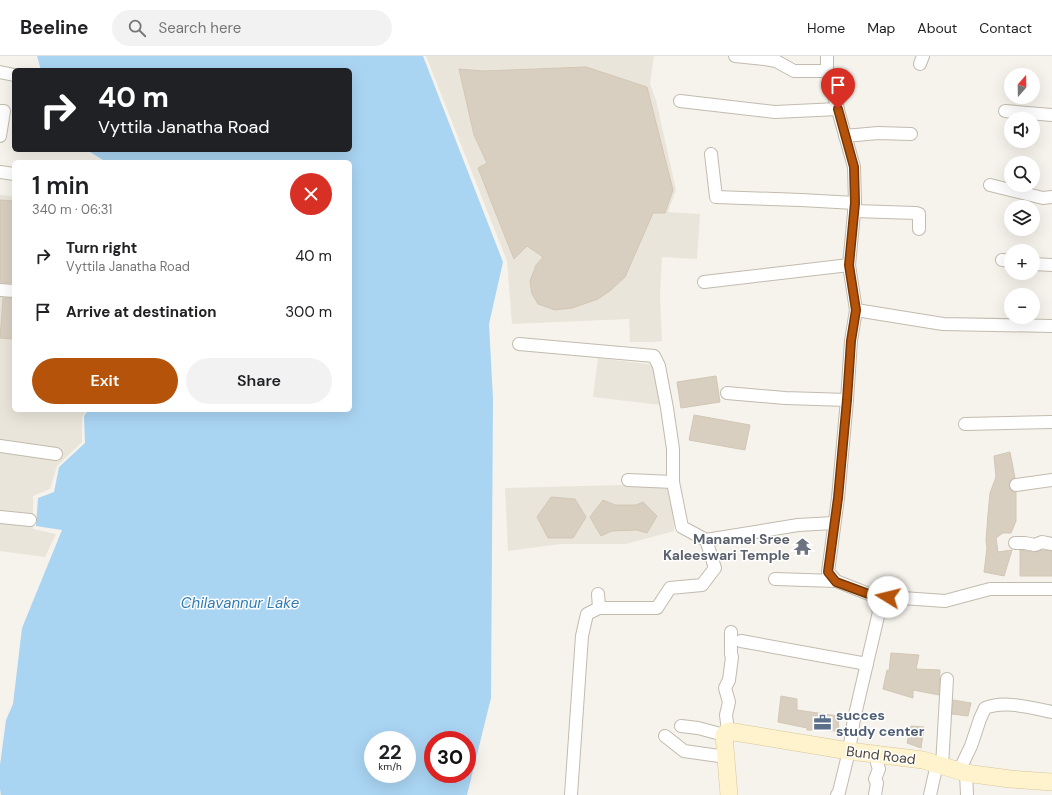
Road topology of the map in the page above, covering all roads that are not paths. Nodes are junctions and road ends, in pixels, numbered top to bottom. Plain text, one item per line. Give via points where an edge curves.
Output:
1 (735, 56) edge
2 (827, 56) edge
3 (827, 71) junction
4 (0, 72) edge
5 (12, 74) edge
6 (680, 101) dead end
7 (838, 109) junction
8 (0, 111) edge
9 (1005, 111) dead end
10 (1052, 115) edge
11 (911, 134) dead end
12 (0, 136) edge
13 (845, 136) junction
14 (711, 154) dead end
15 (0, 172) edge
16 (12, 174) edge
17 (990, 184) dead end
18 (1052, 197) edge
19 (854, 207) junction
20 (919, 229) dead end
21 (1040, 264) edge
22 (849, 265) junction
23 (1052, 265) edge
24 (704, 282) dead end
25 (0, 290) edge
26 (12, 291) edge
27 (856, 310) junction
28 (1052, 326) edge
29 (519, 344) dead end
30 (727, 393) dead end
31 (847, 400) junction
32 (1052, 422) edge
33 (965, 424) dead end
34 (0, 446) edge
35 (56, 454) dead end
36 (628, 480) dead end
37 (1052, 480) edge
38 (673, 482) junction
39 (1016, 485) dead end
40 (0, 517) edge
41 (30, 520) dead end
42 (834, 523) junction
43 (706, 540) junction
44 (1015, 544) dead end
45 (1052, 544) edge
46 (775, 579) dead end
47 (836, 582) junction
48 (1052, 589) edge
49 (598, 594) dead end
50 (874, 596) junction
51 (599, 608) junction
52 (731, 632) dead end
53 (741, 641) dead end
54 (867, 664) junction
55 (948, 679) dead end
56 (1052, 712) edge
57 (681, 726) dead end
58 (726, 733) junction
59 (665, 736) dead end
60 (849, 751) junction
61 (878, 754) junction
62 (726, 757) junction
63 (940, 765) junction
64 (962, 772) junction
65 (1052, 782) edge
66 (571, 795) edge
67 (729, 795) edge
68 (836, 795) edge
69 (875, 795) edge
70 (930, 795) edge
71 (968, 795) edge

1 - 3 street via 776,61 794,71
2 - 3 street
3 - 7 street
4 - 5 street
6 - 7 street via 775,112
7 - 13 street
8 - 12 street via 4,111
9 - 10 street
11 - 13 street via 878,132
13 - 19 street via 854,167
14 - 19 street via 716,197 801,200
15 - 16 street
17 - 18 street via 1043,198
19 - 20 street via 916,212 919,214
19 - 22 street
21 - 23 street
22 - 24 street
22 - 27 street
25 - 26 street
27 - 28 street via 943,324
27 - 31 street
29 - 38 street via 654,356 659,366 673,449
30 - 31 street
31 - 42 street
32 - 33 street
34 - 35 street
36 - 38 street
37 - 39 street
38 - 43 street via 682,527
40 - 41 street
42 - 43 street via 798,525
42 - 47 street via 828,572
43 - 51 street via 715,568 702,585 670,588 657,608
44 - 45 street
46 - 47 street
47 - 50 street
48 - 50 street via 990,589 945,601
49 - 51 street
50 - 54 street via 879,612
51 - 66 street via 587,614 582,636
52 - 58 street via 732,657 729,680 725,688 729,702
53 - 54 street
54 - 60 street
55 - 63 street
56 - 64 street via 1012,705 993,705 985,708
57 - 58 street
58 - 60 street, Bund Road
58 - 62 street
59 - 62 street via 684,751
60 - 61 street, Bund Road
60 - 68 street via 839,792
61 - 63 street, Bund Road
61 - 69 street via 879,769 875,779
62 - 67 street
63 - 64 street, Bund Road
63 - 70 street
64 - 65 street, Bund Road
64 - 71 street

